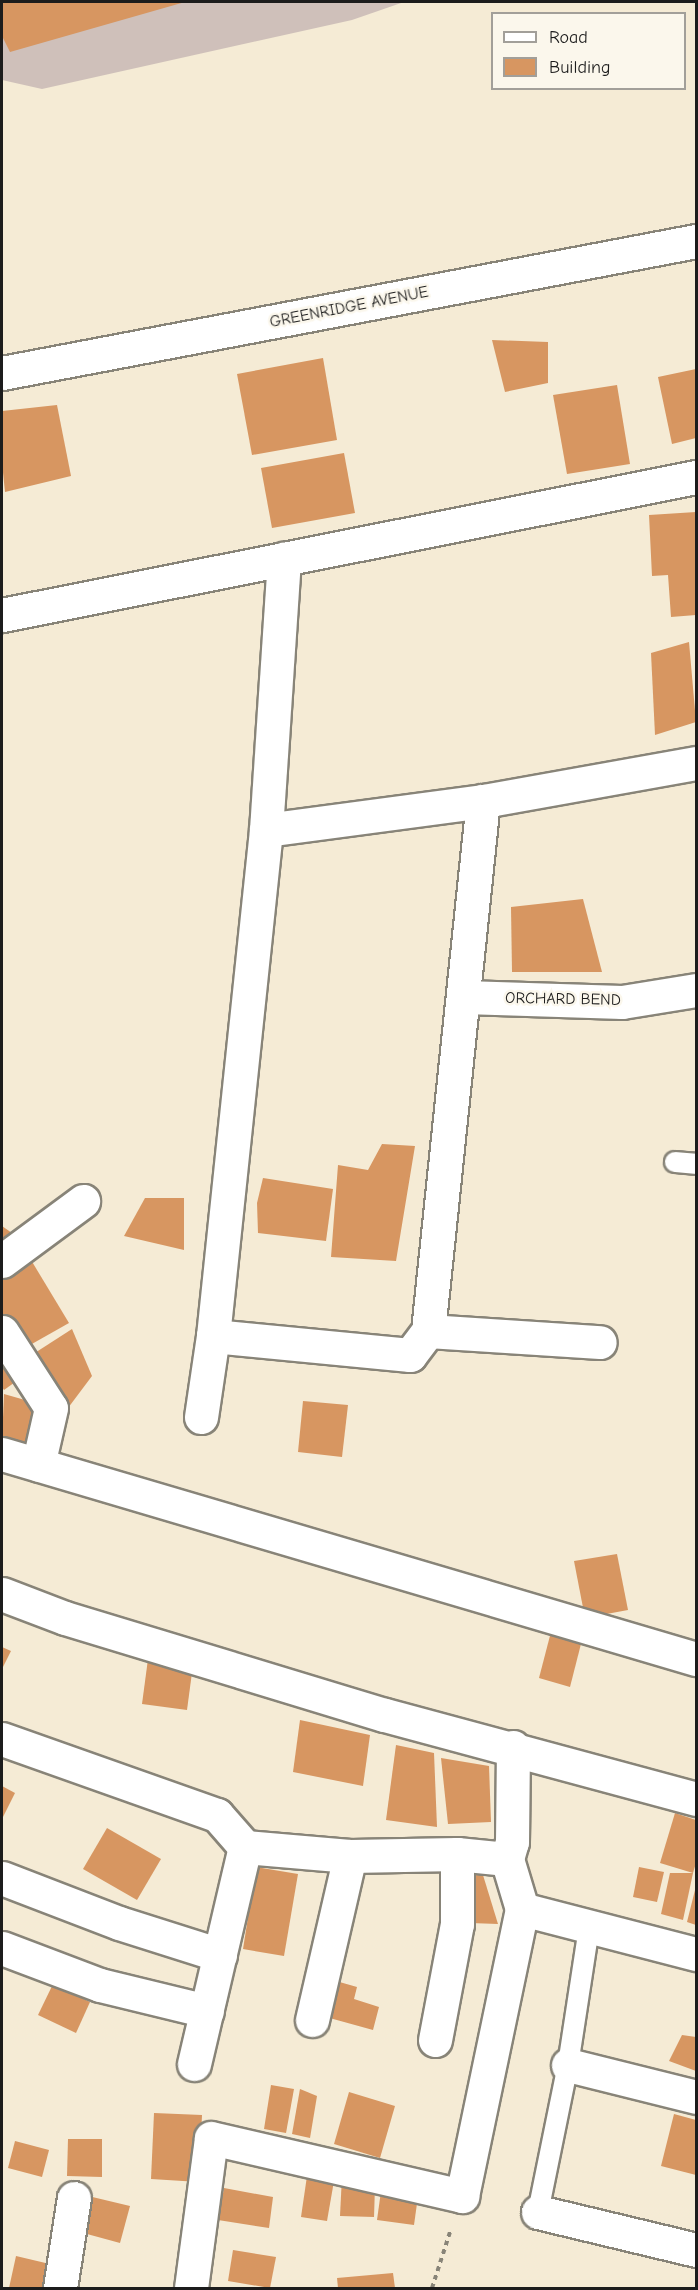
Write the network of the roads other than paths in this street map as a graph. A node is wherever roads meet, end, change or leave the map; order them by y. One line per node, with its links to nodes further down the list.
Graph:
1 (696, 241): 2 (street, GREENRIDGE AVENUE)
2 (2, 372)
3 (696, 477): 4 (street)
4 (284, 559): 5 (street); 8 (street)
5 (2, 615)
6 (696, 763): 7 (street)
7 (483, 801): 8 (street); 10 (street)
8 (266, 830): 17 (street)
9 (696, 990): 10 (street, ORCHARD BEND)
10 (464, 996): 15 (street)
11 (675, 1162): 12 (lane)
12 (696, 1164)
13 (82, 1201): 14 (street)
14 (2, 1261)
15 (428, 1331): 17 (street); 18 (street)
16 (2, 1332): 21 (street)
17 (213, 1336): 19 (street)
18 (600, 1342)
19 (201, 1417)
20 (2, 1454): 21 (street)
21 (38, 1465): 23 (street)
22 (2, 1594): 25 (street)
23 (696, 1659)
24 (2, 1739): 27 (street)
25 (513, 1748): 26 (street); 30 (street)
26 (696, 1799)
27 (246, 1847): 29 (street); 36 (street)
28 (457, 1854): 29 (street); 30 (street); 39 (street)
29 (350, 1856): 38 (street)
30 (507, 1859): 32 (street)
31 (2, 1878): 36 (street)
32 (522, 1909): 33 (street); 47 (street)
33 (589, 1928): 35 (street); 41 (lane)
34 (2, 1948): 37 (street)
35 (696, 1953)
36 (220, 1956): 37 (street)
37 (207, 2011): 40 (street)
38 (312, 2019)
39 (435, 2040)
40 (194, 2064)
41 (568, 2065): 42 (street); 44 (lane)
42 (696, 2097)
43 (74, 2198): 46 (street)
44 (538, 2212): 45 (street)
45 (696, 2250)
46 (60, 2289)
47 (191, 2289)

